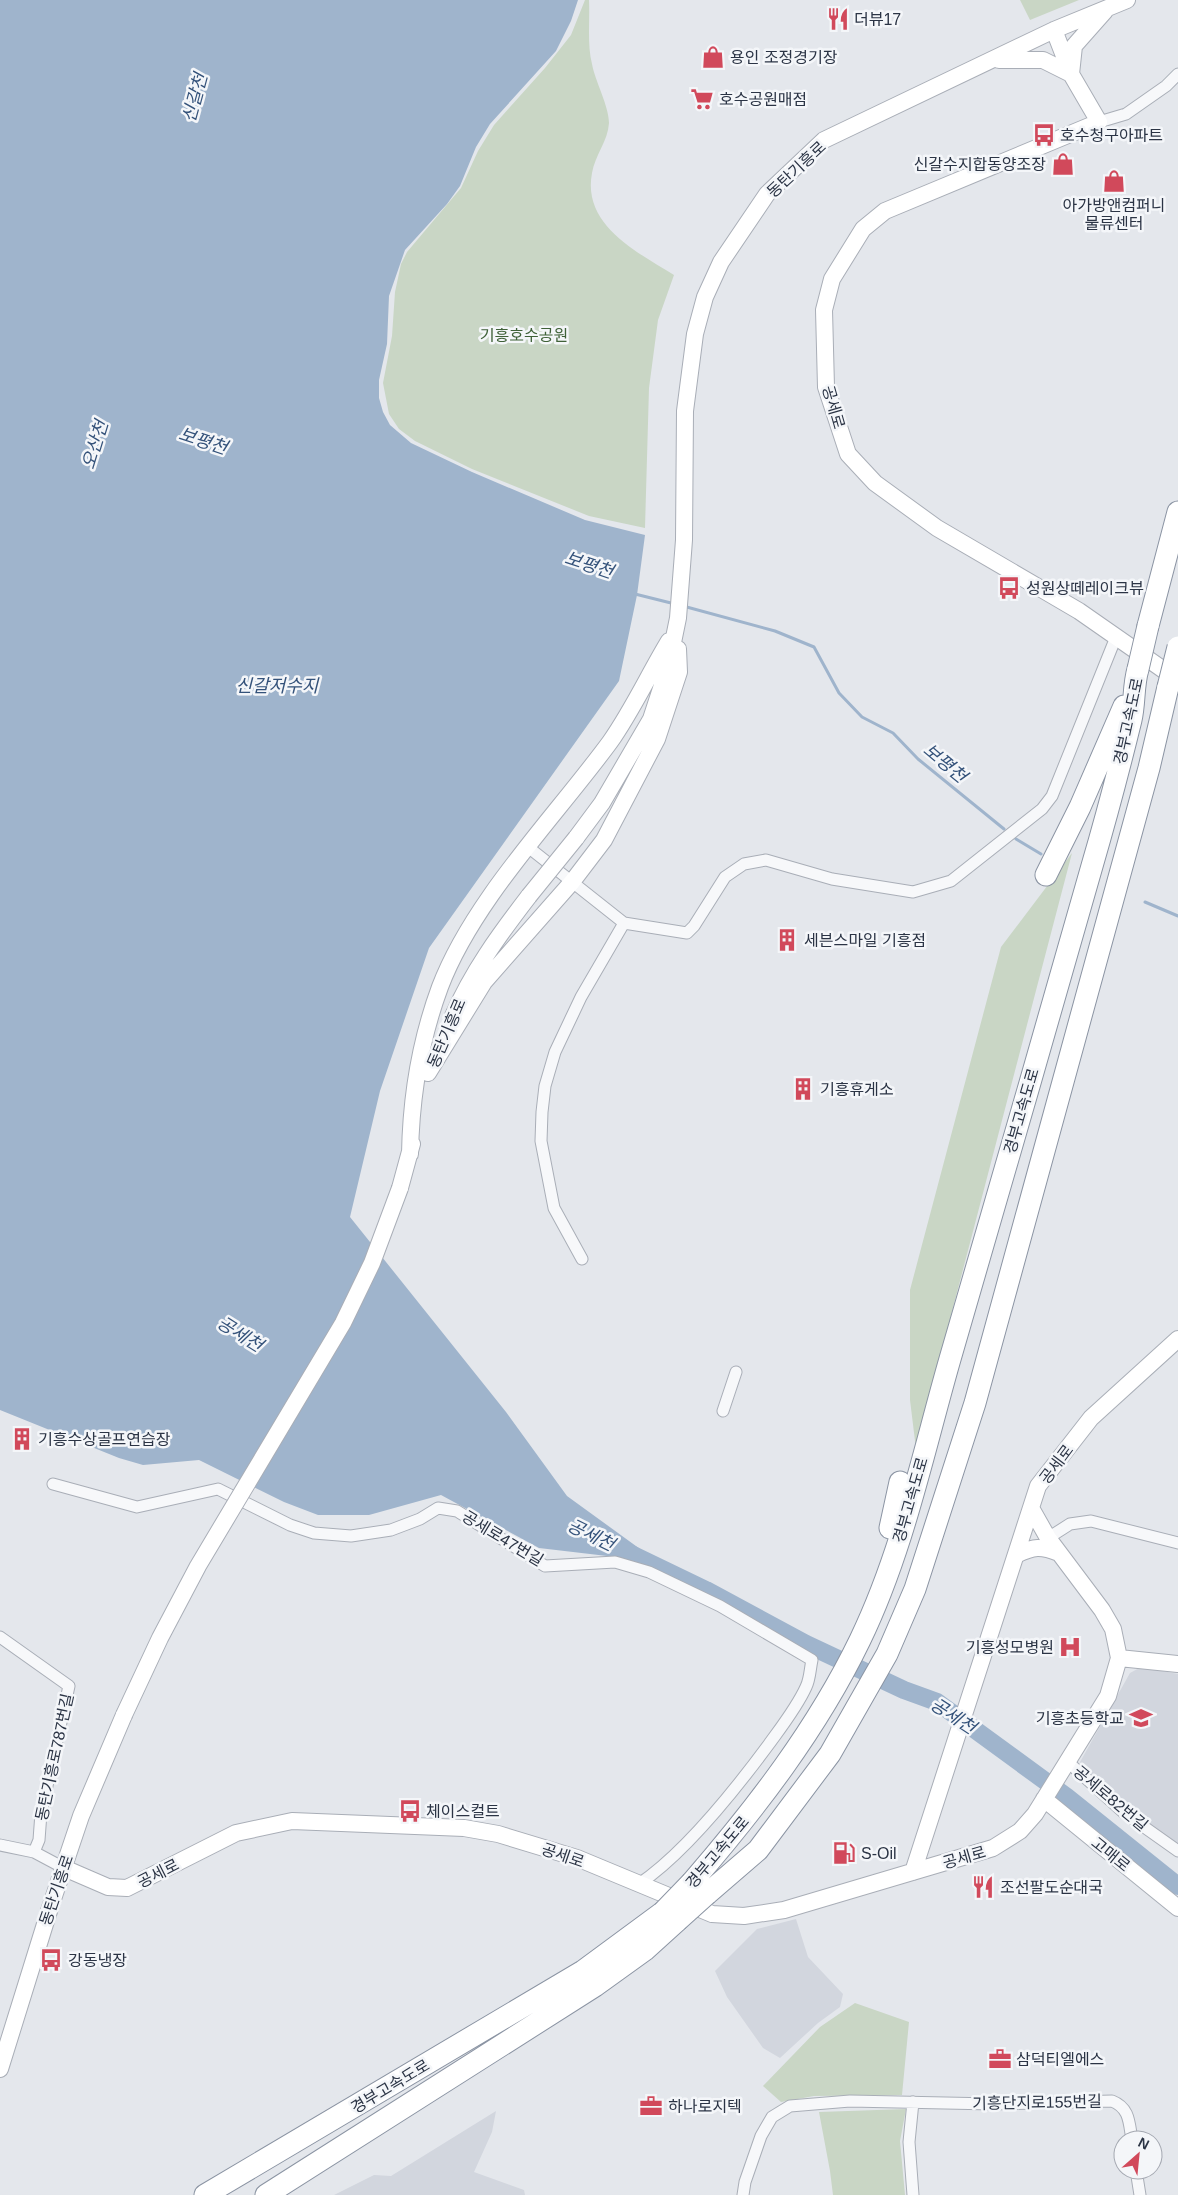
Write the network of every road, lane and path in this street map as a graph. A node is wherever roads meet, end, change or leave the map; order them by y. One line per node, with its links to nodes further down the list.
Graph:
1 (1127, 0): 2 (main road, 동탄기흥로)
2 (1108, 8): 3 (main road, 동탄기흥로); 5 (main road)
3 (1054, 30): 4 (main road, 동탄기흥로); 5 (main road)
4 (992, 60): 5 (main road); 9 (main road, 동탄기흥로)
5 (1071, 74): 7 (main road)
6 (1178, 74): 7 (street)
7 (1100, 122): 10 (main road, 공세로)
8 (1178, 512): 12 (highway, 경부고속도로, bridge)
9 (677, 623): 14 (main road); 16 (main road); 18 (main road, 동탄기흥로, bridge)
10 (1116, 637): 13 (main road, 공세로); 17 (street)
11 (1178, 646): 13 (highway, 경부고속도로, bridge)
12 (1136, 676): 15 (highway); 31 (highway, 경부고속도로)
13 (1173, 684): 43 (highway, 경부고속도로)
14 (528, 847): 16 (street); 19 (main road)
15 (1043, 872)
16 (572, 882): 17 (street); 18 (main road)
17 (624, 923): 20 (street)
18 (428, 1073): 19 (main road, 동탄기흥로)
19 (410, 1154): 40 (main road, 동탄기흥로, bridge)
20 (582, 1259)
21 (1178, 1339): 26 (main road, 공세로)
22 (736, 1372): 23 (street)
23 (723, 1411)
24 (900, 1482): 31 (highway)
25 (53, 1484): 42 (street, 공세로47번길)
26 (1031, 1508): 27 (main road); 30 (main road, 공세로)
27 (1048, 1538): 28 (street); 29 (main road)
28 (1178, 1543)
29 (1059, 1553): 30 (main road); 33 (main road)
30 (1016, 1555): 41 (main road, 공세로)
31 (869, 1620): 43 (highway, 경부고속도로)
32 (0, 1637): 39 (street, 동탄기흥로787번길)
33 (1119, 1658): 34 (main road); 35 (main road)
34 (1178, 1664)
35 (1065, 1766): 36 (main road, 공세로); 38 (street, 공세로82번길)
36 (1044, 1799): 41 (main road, 공세로); 44 (main road, 고매로)
37 (0, 1846): 39 (street)
38 (1178, 1851)
39 (34, 1852): 40 (street)
40 (64, 1868): 42 (main road, 공세로); 46 (main road, 동탄기흥로)
41 (912, 1872): 42 (main road, 공세로)
42 (639, 1884)
43 (699, 1888): 45 (highway, 경부고속도로, bridge)
44 (1178, 1908)
45 (670, 1917): 50 (highway, 경부고속도로); 51 (highway, 경부고속도로)
46 (0, 2069)
47 (914, 2102): 48 (street, 기흥단지로155번길); 52 (street, 기흥단지로155번길); 53 (street)
48 (1130, 2130)
49 (1138, 2180): 54 (street)
50 (205, 2195)
51 (266, 2195)
52 (743, 2195)
53 (913, 2195)
54 (1140, 2195)

